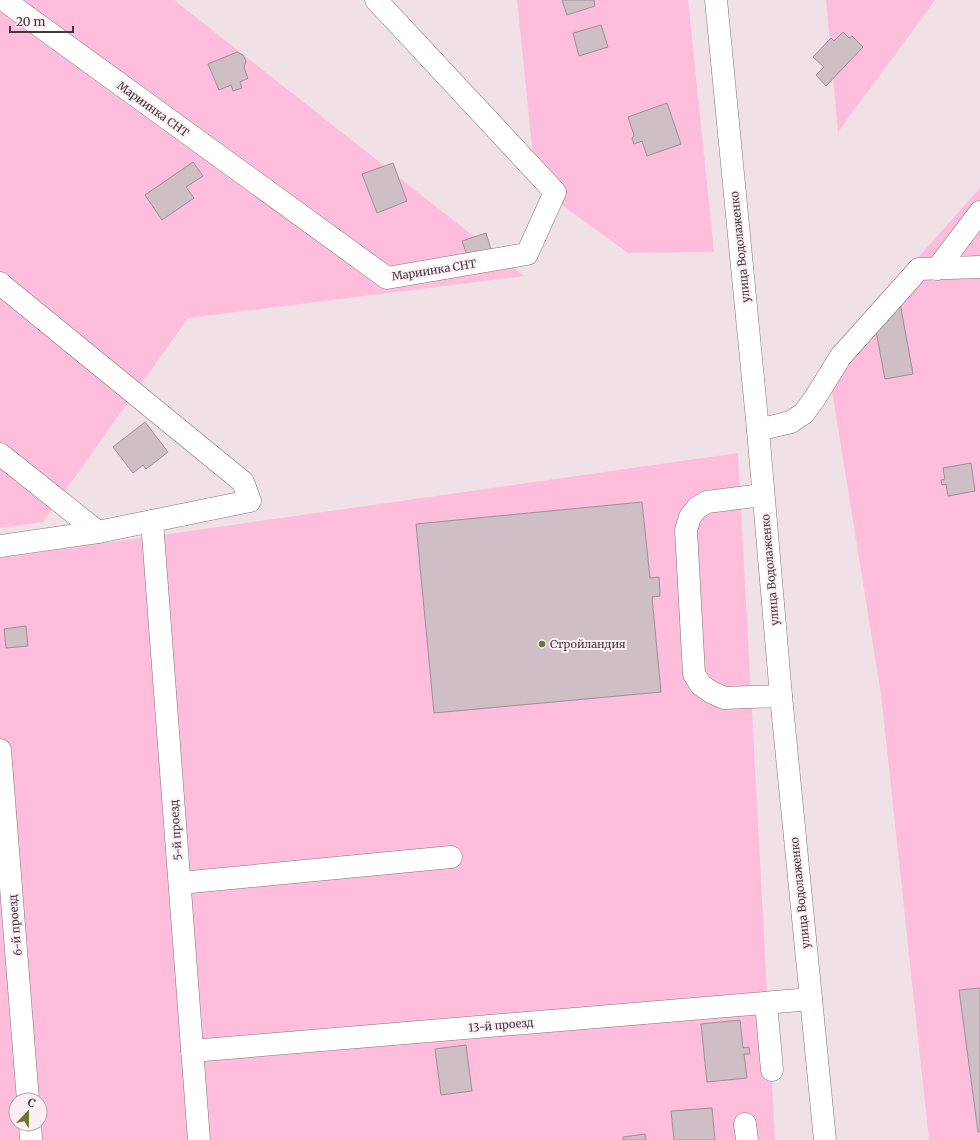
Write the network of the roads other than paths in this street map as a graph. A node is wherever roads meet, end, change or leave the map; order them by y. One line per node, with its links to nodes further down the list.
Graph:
1 (4, 0): 2 (street, Мариинка СНТ)
2 (376, 0)
3 (716, 0): 8 (street, улица Водолаженко)
4 (980, 212): 6 (street)
5 (980, 268): 6 (street)
6 (937, 269): 8 (street)
7 (0, 283): 11 (street)
8 (758, 430): 10 (street, улица Водолаженко)
9 (0, 454): 12 (street)
10 (763, 495): 14 (street, улица Водолаженко); 14 (street)
11 (152, 521): 12 (street); 17 (street, 5-й проезд)
12 (98, 532): 13 (street)
13 (0, 546)
14 (781, 696): 18 (street, улица Водолаженко)
15 (0, 750): 22 (street, 6-й проезд)
16 (450, 857): 17 (street)
17 (180, 883): 20 (street, 5-й проезд)
18 (811, 999): 19 (street, 13-й проезд); 24 (street, улица Водолаженко)
19 (766, 1003): 20 (street, 13-й проезд); 21 (street)
20 (192, 1052): 23 (street, 5-й проезд)
21 (772, 1070)
22 (27, 1092)
23 (199, 1140)
24 (825, 1140)

